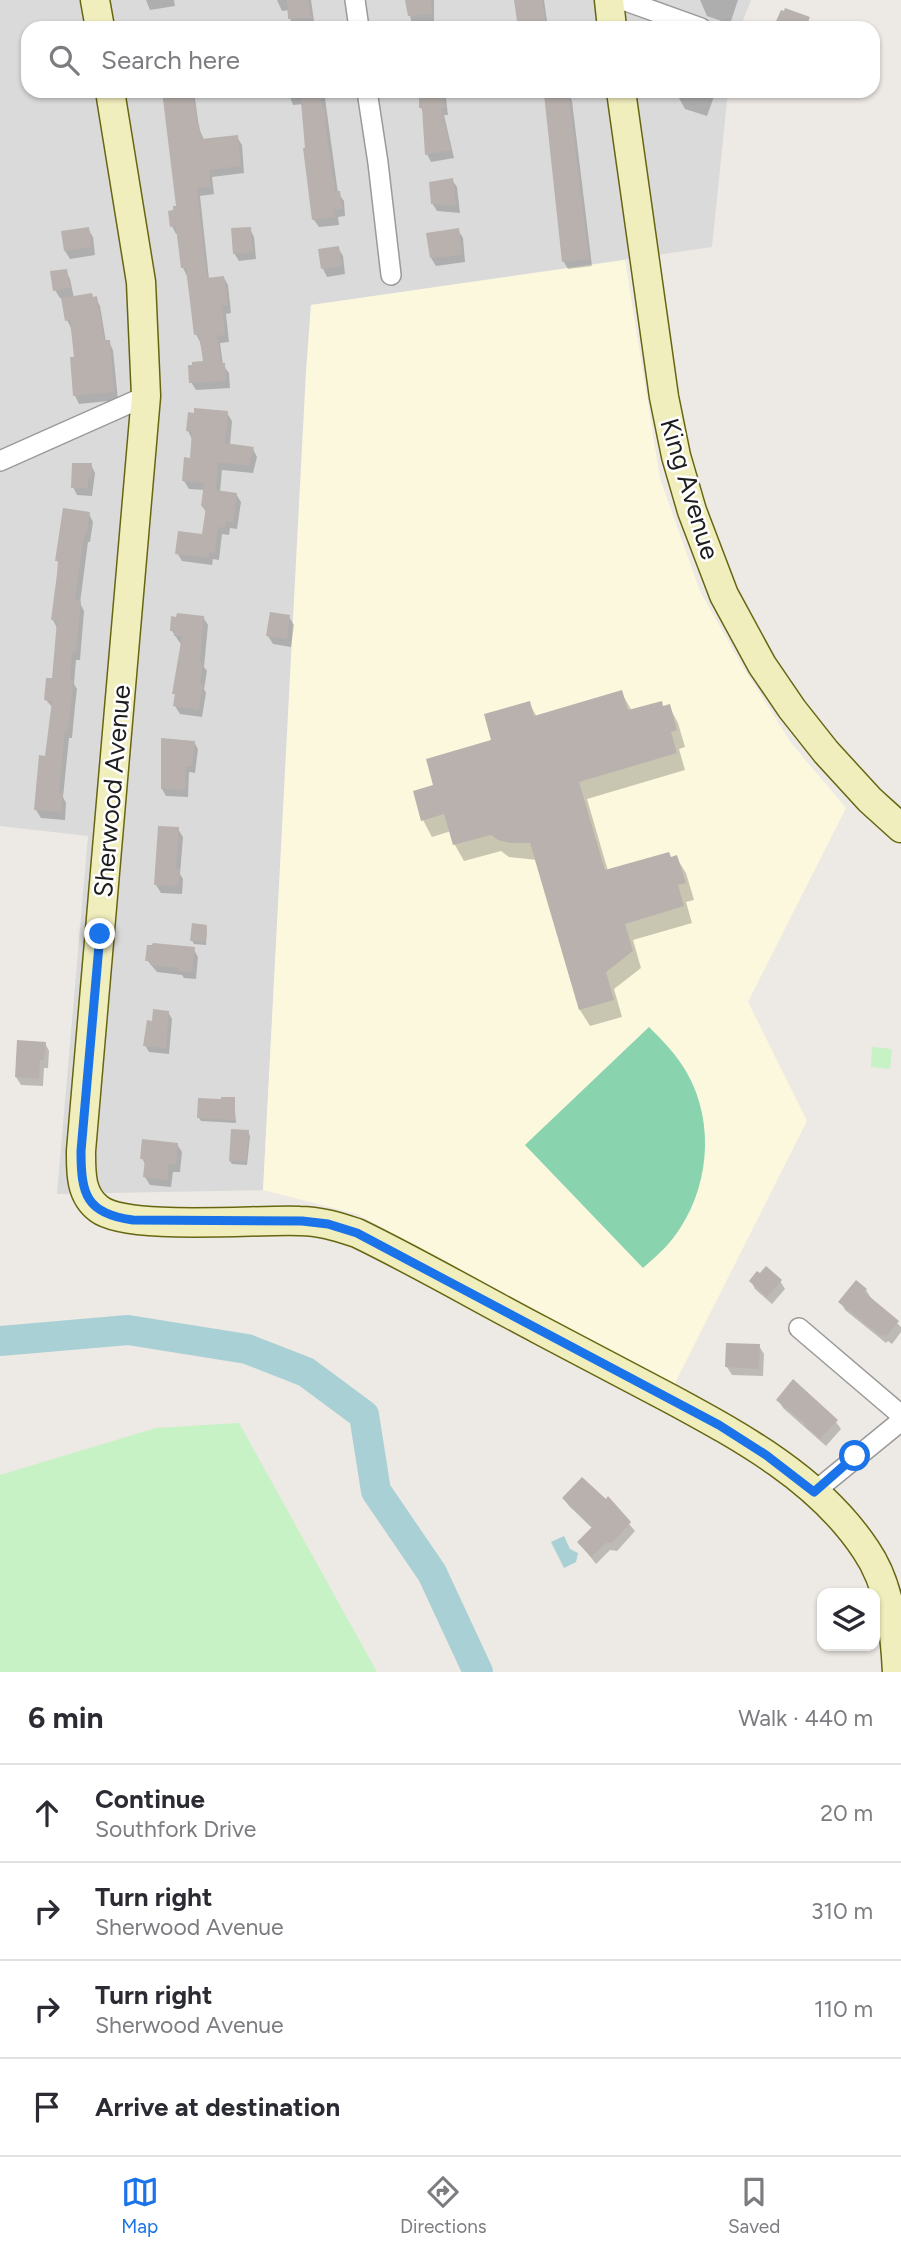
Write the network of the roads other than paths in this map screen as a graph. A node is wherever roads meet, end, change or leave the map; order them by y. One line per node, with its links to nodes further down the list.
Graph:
1 (95, 0): 5 (street)
2 (355, 0): 6 (street)
3 (608, 0): 7 (street)
4 (623, 0): 8 (street)
5 (99, 21)
6 (358, 21)
7 (611, 21)
8 (682, 21)
9 (111, 98): 13 (street, Sherwood Avenue)
10 (368, 98): 12 (street)
11 (622, 98): 15 (street, King Avenue)
12 (391, 275)
13 (146, 396): 14 (street); 18 (street, Sherwood Avenue)
14 (0, 461)
15 (901, 828)
16 (799, 1328): 17 (street)
17 (901, 1418): 18 (street)
18 (814, 1492): 19 (street, Sherwood Avenue)
19 (897, 1672)

